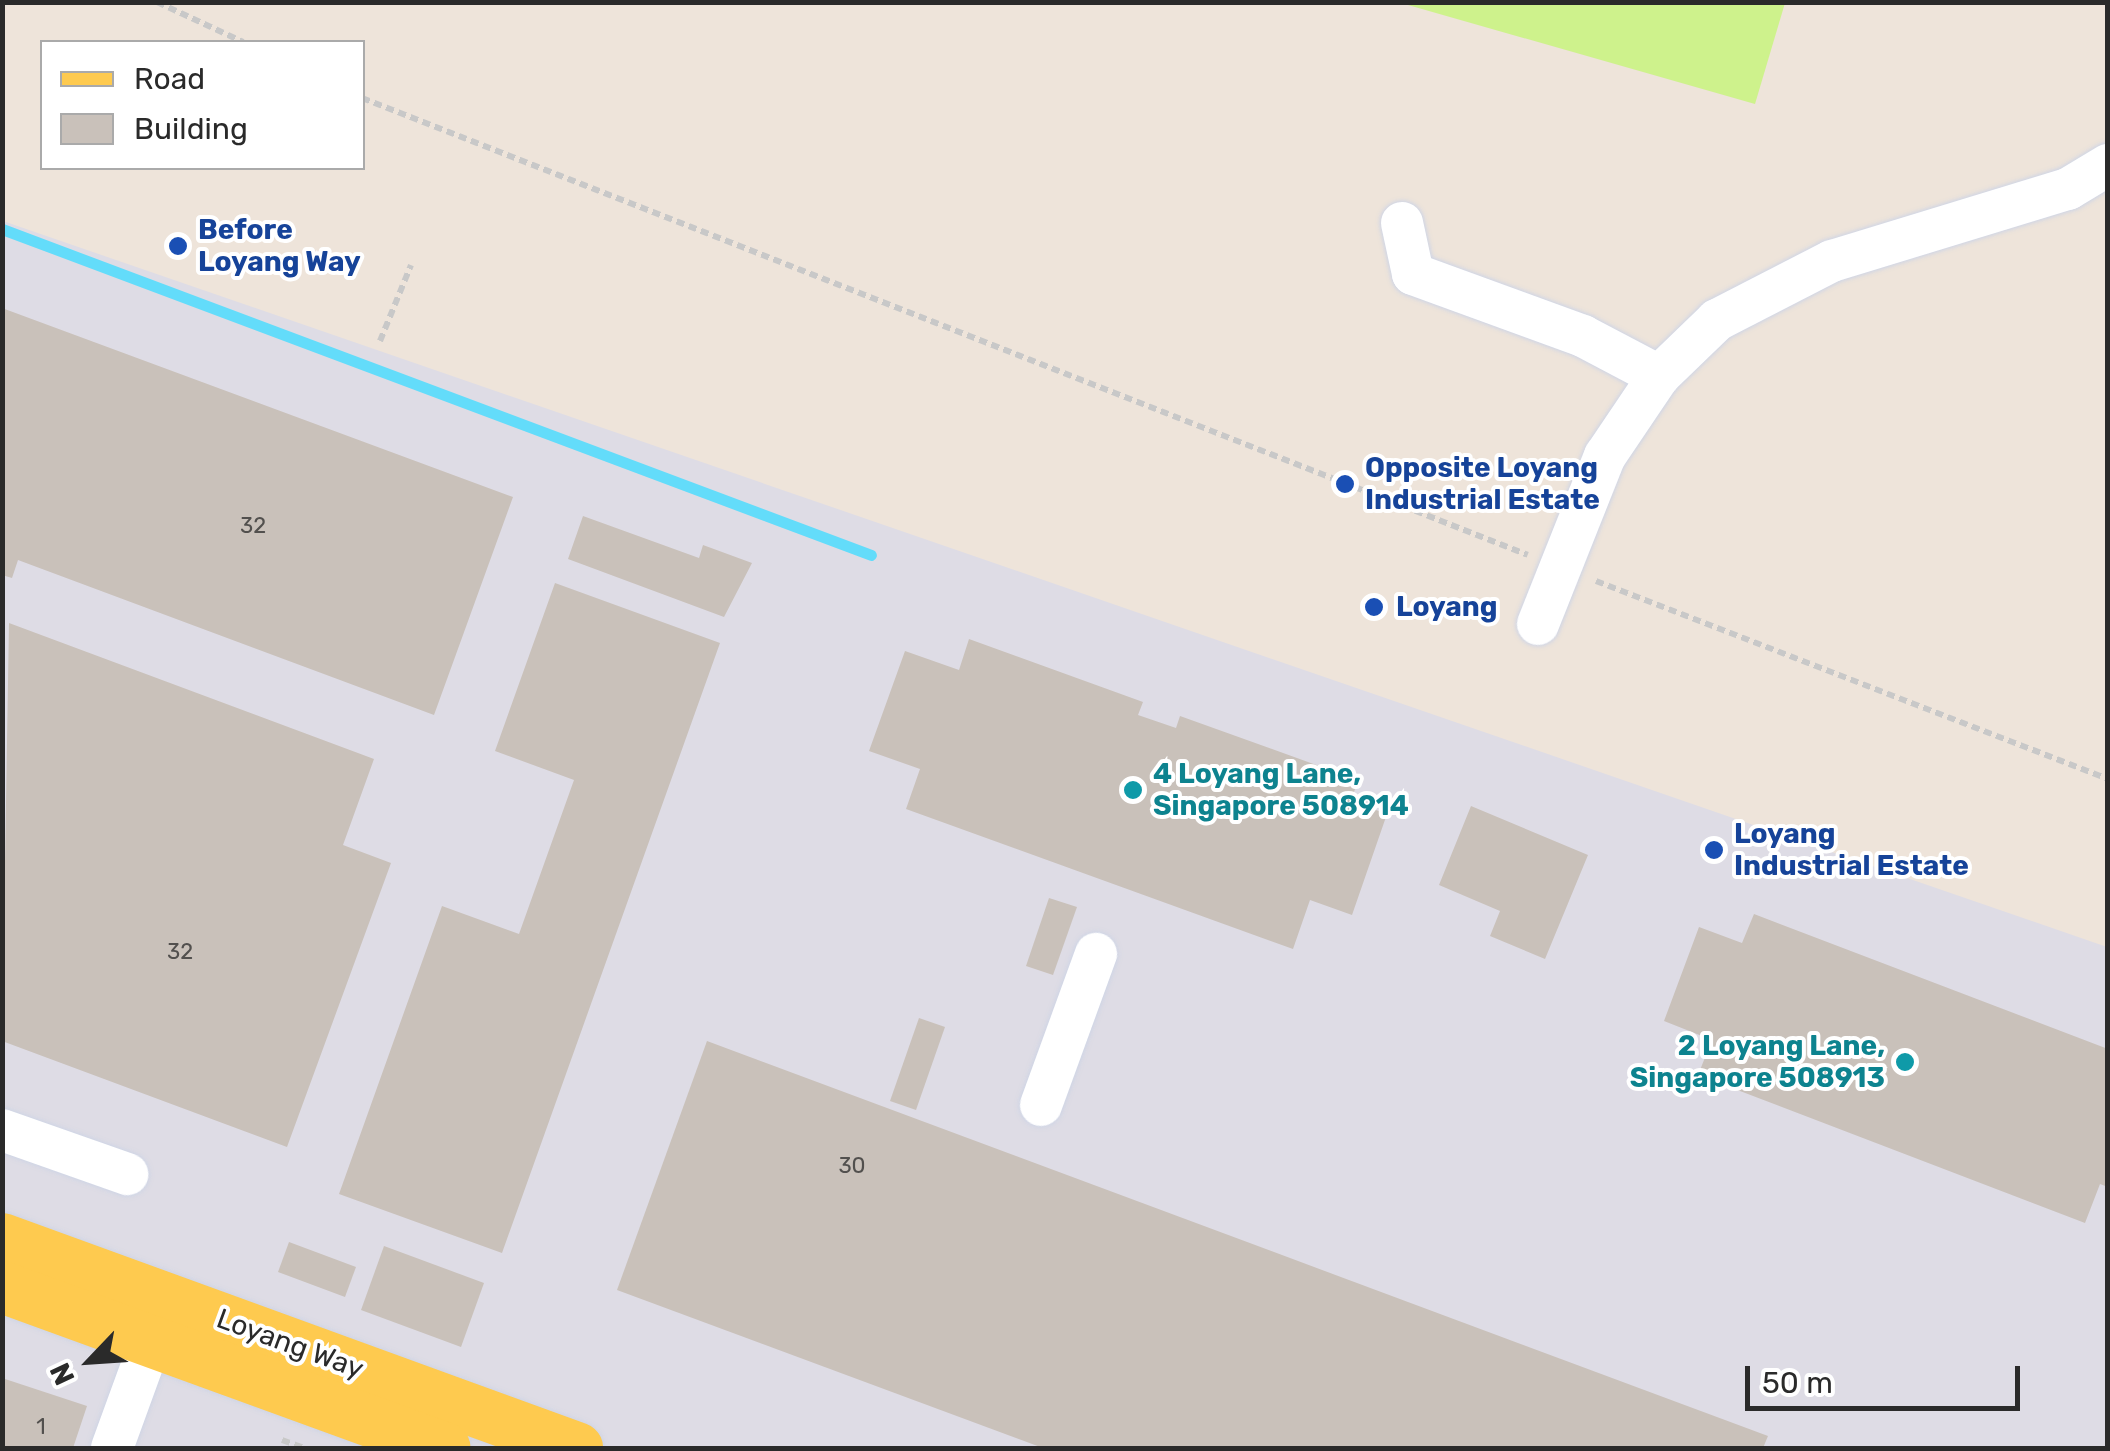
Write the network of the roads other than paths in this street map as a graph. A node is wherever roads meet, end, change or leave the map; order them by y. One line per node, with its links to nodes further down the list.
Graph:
1 (2108, 165): 3 (lane)
2 (1402, 223): 3 (lane)
3 (1659, 376): 4 (lane)
4 (1538, 624)
5 (1096, 954): 6 (lane)
6 (1041, 1105)
7 (2, 1130): 8 (lane)
8 (127, 1174)
9 (2, 1240): 14 (main road, Loyang Way)
10 (2, 1287): 11 (main road, Loyang Way)
11 (151, 1341): 12 (lane); 13 (main road, Loyang Way)
12 (112, 1448)
13 (445, 1448)
14 (577, 1448)

